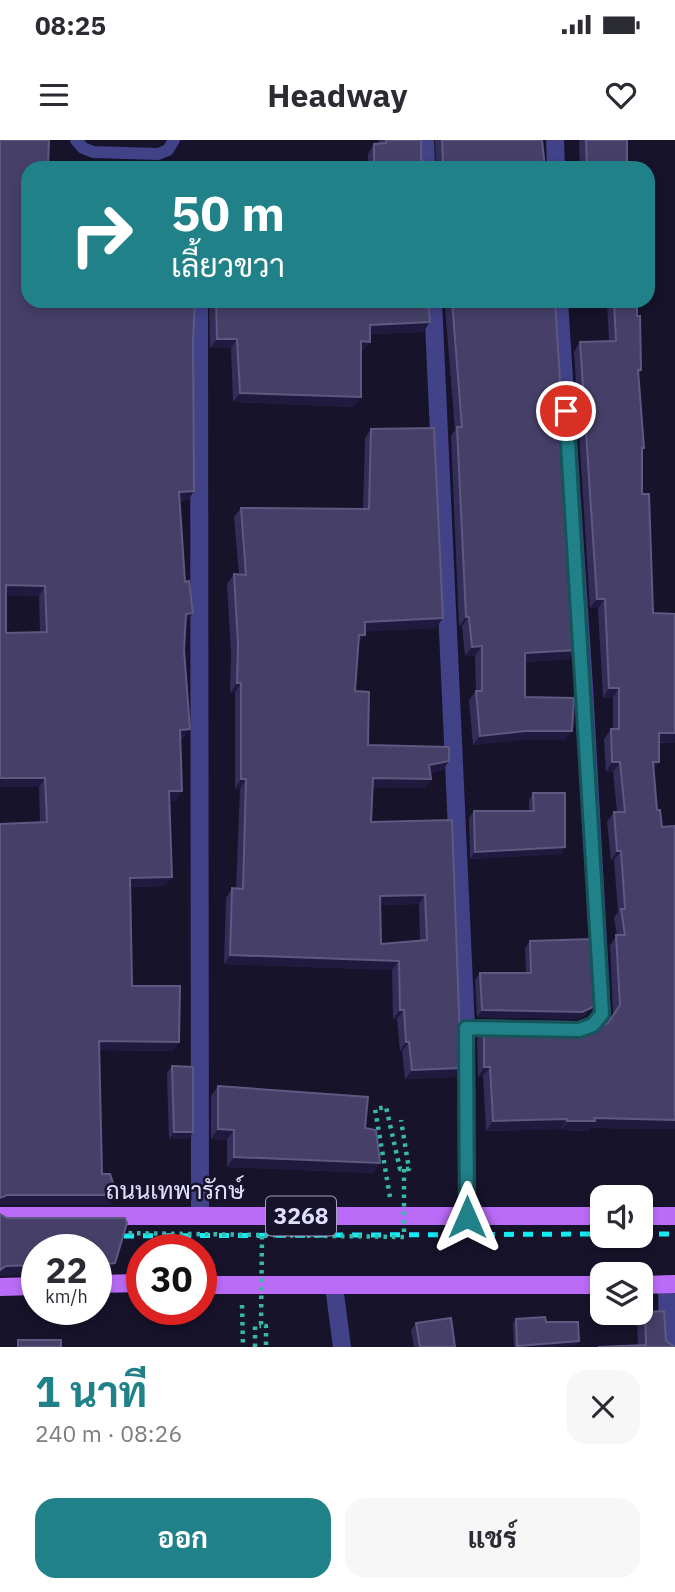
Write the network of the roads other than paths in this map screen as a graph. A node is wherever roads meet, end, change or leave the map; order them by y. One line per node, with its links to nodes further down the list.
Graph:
1 (76, 140): 2 (lane)
2 (174, 140)
3 (425, 140): 5 (street)
4 (555, 140): 6 (street)
5 (426, 161)
6 (556, 161)
7 (199, 308): 12 (street)
8 (433, 308): 10 (street)
9 (559, 308): 10 (street)
10 (466, 1028): 16 (street)
11 (0, 1216): 12 (main road, ถนนเทพารักษ์ / 3268)
12 (201, 1216): 16 (main road, ถนนเทพารักษ์ / 3268)
13 (590, 1216): 16 (main road, ถนนเทพารักษ์ / 3268)
14 (653, 1216): 15 (main road)
15 (675, 1216)
16 (467, 1217)
17 (653, 1284): 18 (main road)
18 (671, 1284): 25 (street)
19 (217, 1285): 22 (main road)
20 (590, 1285): 22 (main road)
21 (21, 1286): 23 (main road)
22 (334, 1286): 24 (street)
23 (0, 1287)
24 (342, 1347)
25 (668, 1347)

